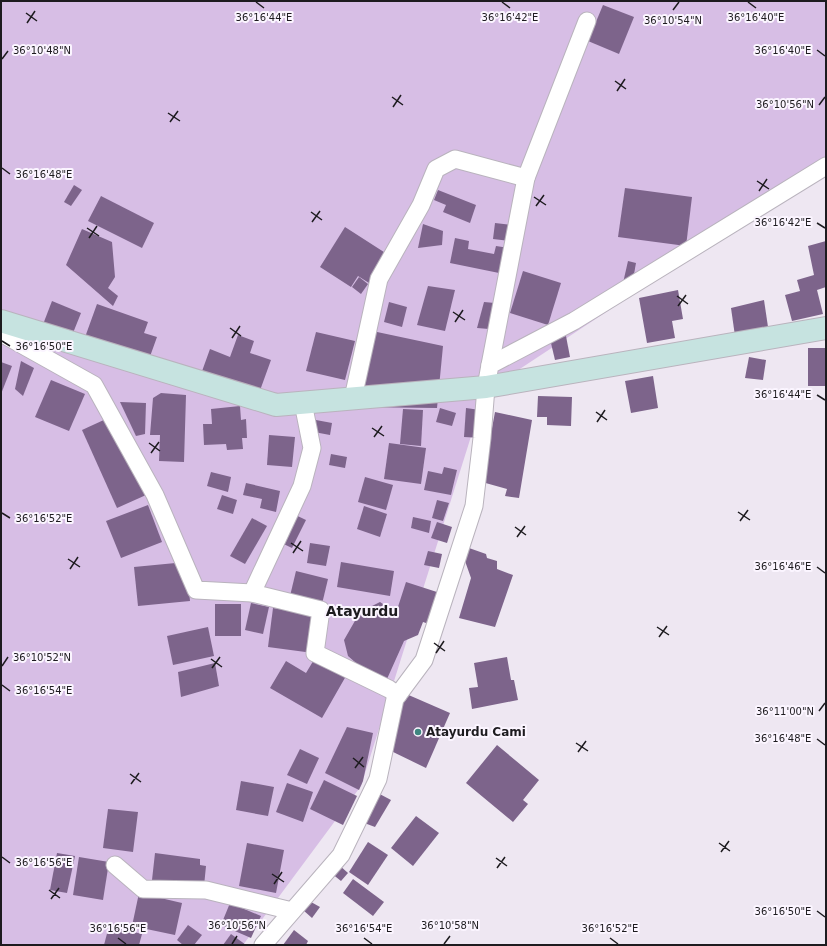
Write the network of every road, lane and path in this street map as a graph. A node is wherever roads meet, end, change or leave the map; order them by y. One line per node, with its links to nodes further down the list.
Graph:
1 (587, 20): 3 (street)
2 (826, 166): 7 (street)
3 (526, 178): 7 (street); 9 (street)
4 (1, 321): 10 (street)
5 (826, 328): 8 (street)
6 (1, 334): 11 (street)
7 (490, 365): 8 (street)
8 (486, 387): 9 (street); 12 (street)
9 (353, 398): 10 (street)
10 (303, 402): 11 (street)
11 (252, 594): 12 (street)
12 (398, 695): 14 (street)
13 (115, 865): 14 (street)
14 (292, 911): 15 (street)
15 (263, 945)

